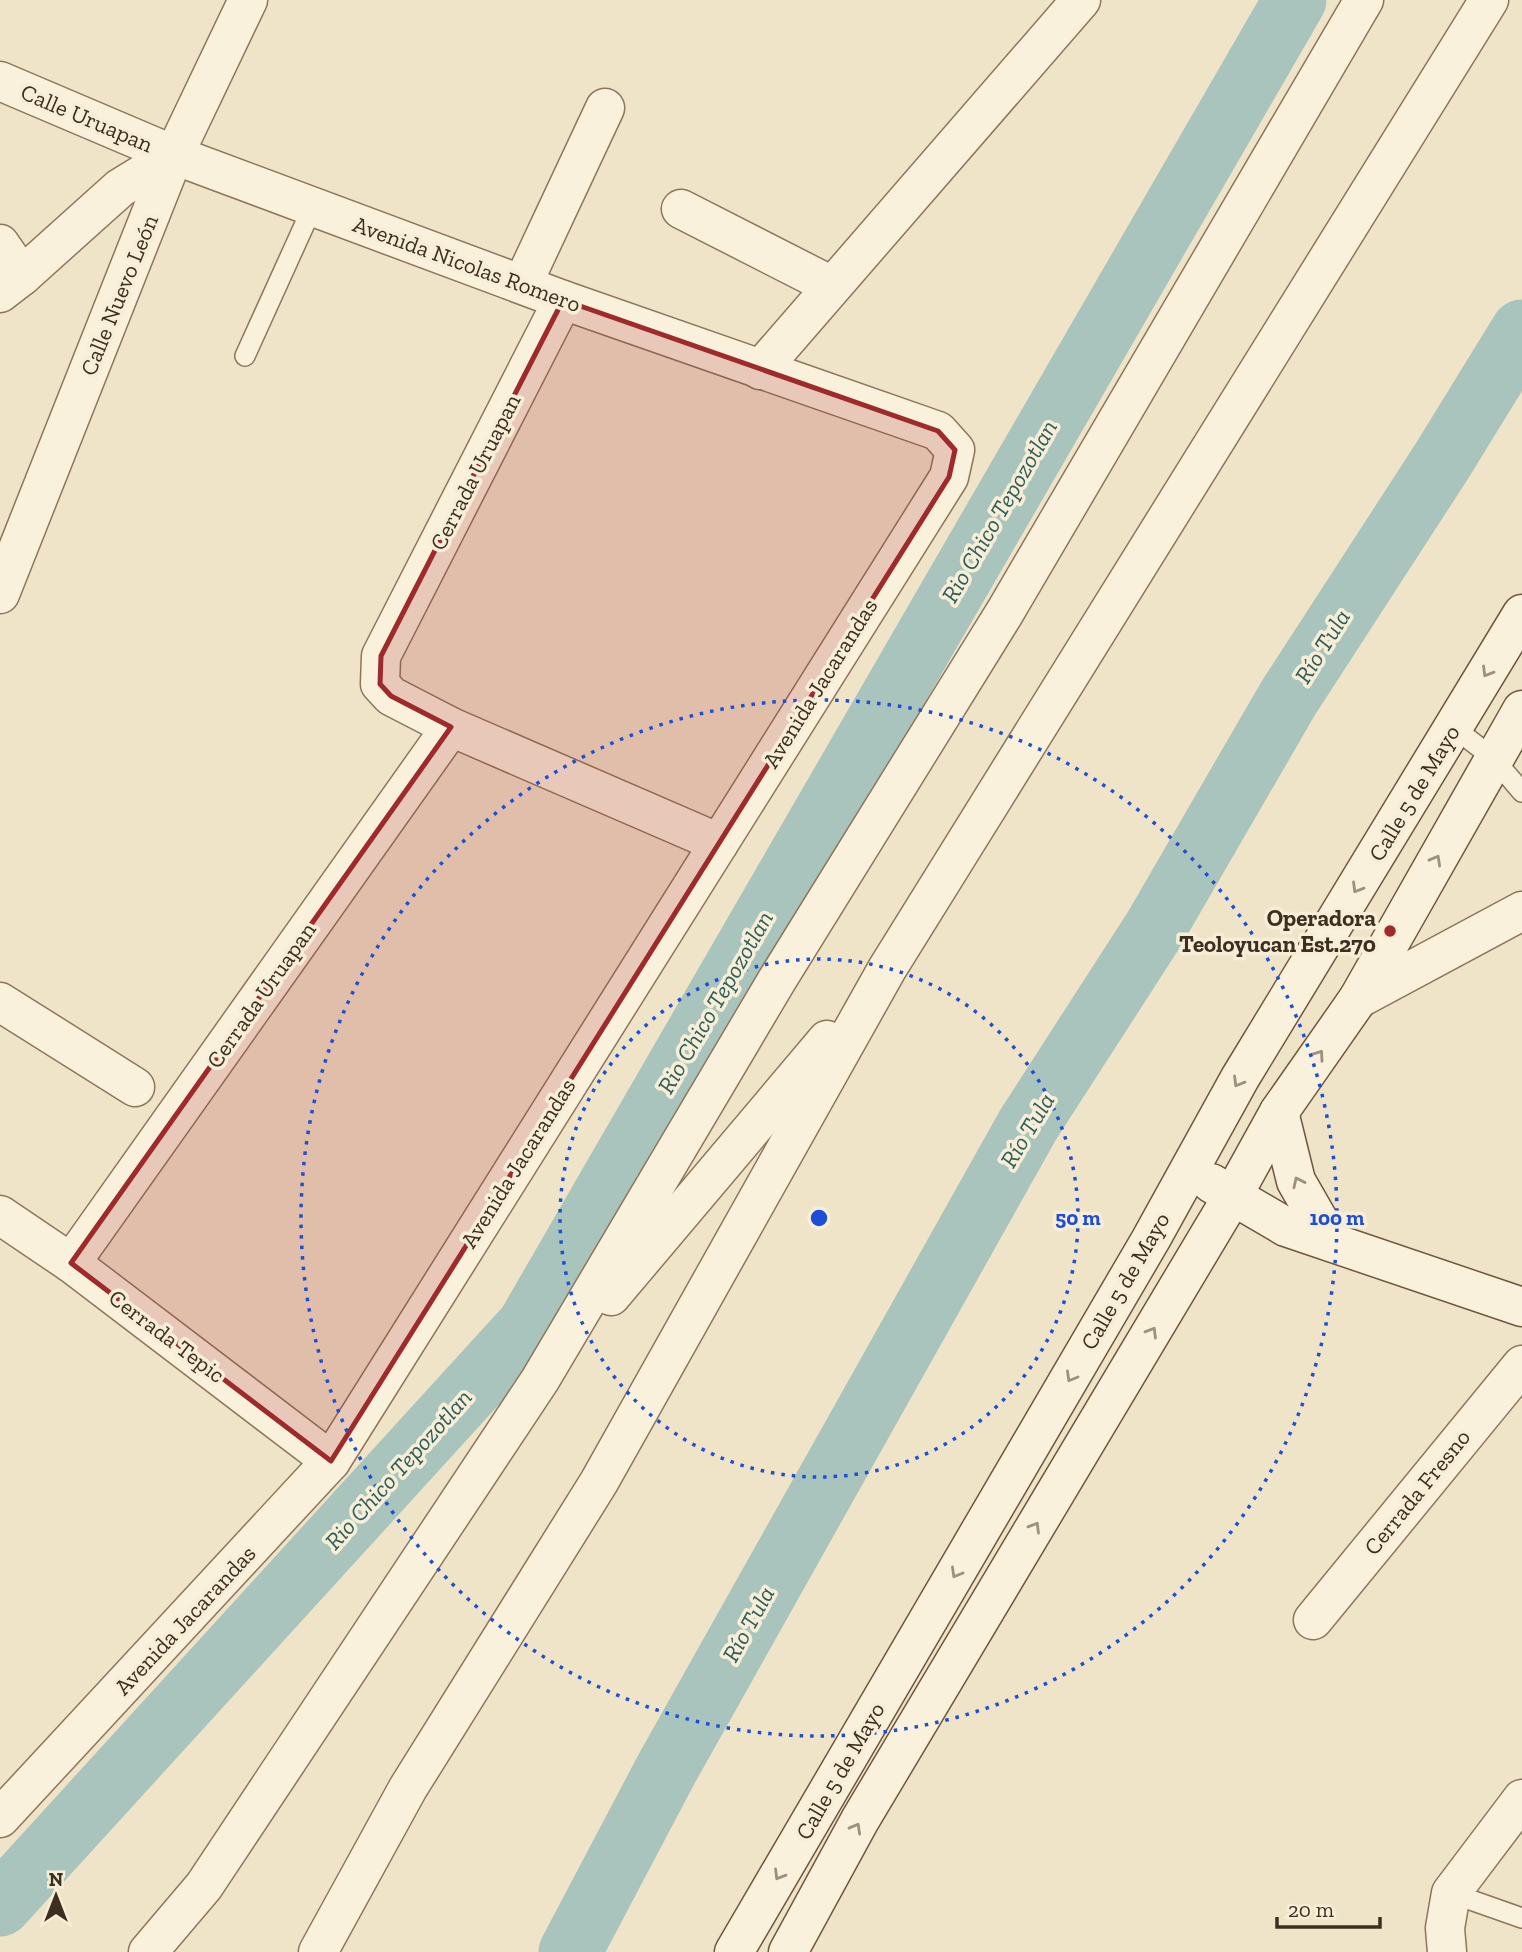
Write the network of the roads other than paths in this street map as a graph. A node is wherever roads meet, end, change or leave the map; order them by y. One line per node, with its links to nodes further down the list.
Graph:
1 (248, 0): 7 (street, Calle Nuevo León)
2 (1081, 0): 13 (street)
3 (1364, 0): 39 (street)
4 (1489, 0): 27 (street)
5 (0, 81): 7 (street, Calle Uruapan)
6 (605, 108): 11 (street)
7 (174, 155): 8 (street, Avenida Nicolas Romero); 12 (street); 18 (street, Calle Nuevo León)
8 (313, 206): 11 (street, Avenida Nicolas Romero); 15 (lane)
9 (681, 209): 13 (street)
10 (0, 244): 12 (street)
11 (523, 283): 14 (street, Avenida Nicolas Romero)
12 (11, 284)
13 (832, 286): 16 (street)
14 (564, 300): 16 (street, Avenida Nicolas Romero); 21 (street, Cerrada Uruapan)
15 (245, 356)
16 (761, 370): 17 (street, Avenida Nicolas Romero)
17 (955, 450): 25 (street, Avenida Jacarandas)
18 (0, 594)
19 (1522, 614): 22 (street, Calle 5 de Mayo, one-way to 22)
20 (1522, 710): 23 (street, Calle 5 de Mayo)
21 (451, 727): 25 (street, Cerrada Uruapan); 36 (street, Cerrada Uruapan)
22 (1454, 727): 23 (lane); 32 (street, Calle 5 de Mayo, one-way to 32)
23 (1493, 758): 24 (lane); 28 (street, Calle 5 de Mayo, one-way to 23)
24 (1522, 792)
25 (719, 843): 40 (street, Avenida Jacarandas)
26 (1522, 911): 28 (street)
27 (887, 969): 39 (street); 47 (street)
28 (1358, 999): 31 (street, Calle 5 de Mayo, one-way to 28)
29 (0, 1002): 30 (street)
30 (135, 1087)
31 (1279, 1112): 33 (street, Calle 5 de Mayo); 35 (street, one-way to 31)
32 (1189, 1168): 33 (street); 48 (street, Calle 5 de Mayo, one-way to 48)
33 (1232, 1197): 35 (street); 49 (street, Calle 5 de Mayo, one-way to 33)
34 (0, 1215): 36 (street, Cerrada Tepic)
35 (1331, 1242): 37 (street)
36 (71, 1263): 40 (street, Cerrada Tepic)
37 (1522, 1307)
38 (1522, 1365): 41 (street, Cerrada Fresno)
39 (540, 1380): 46 (street)
40 (331, 1461): 43 (street, Avenida Jacarandas)
41 (1313, 1620)
42 (1522, 1799): 44 (street)
43 (0, 1818)
44 (1451, 1893): 45 (lane); 50 (street)
45 (1522, 1918)
46 (148, 1952)
47 (318, 1952)
48 (734, 1952)
49 (788, 1952)
50 (1447, 1952)

